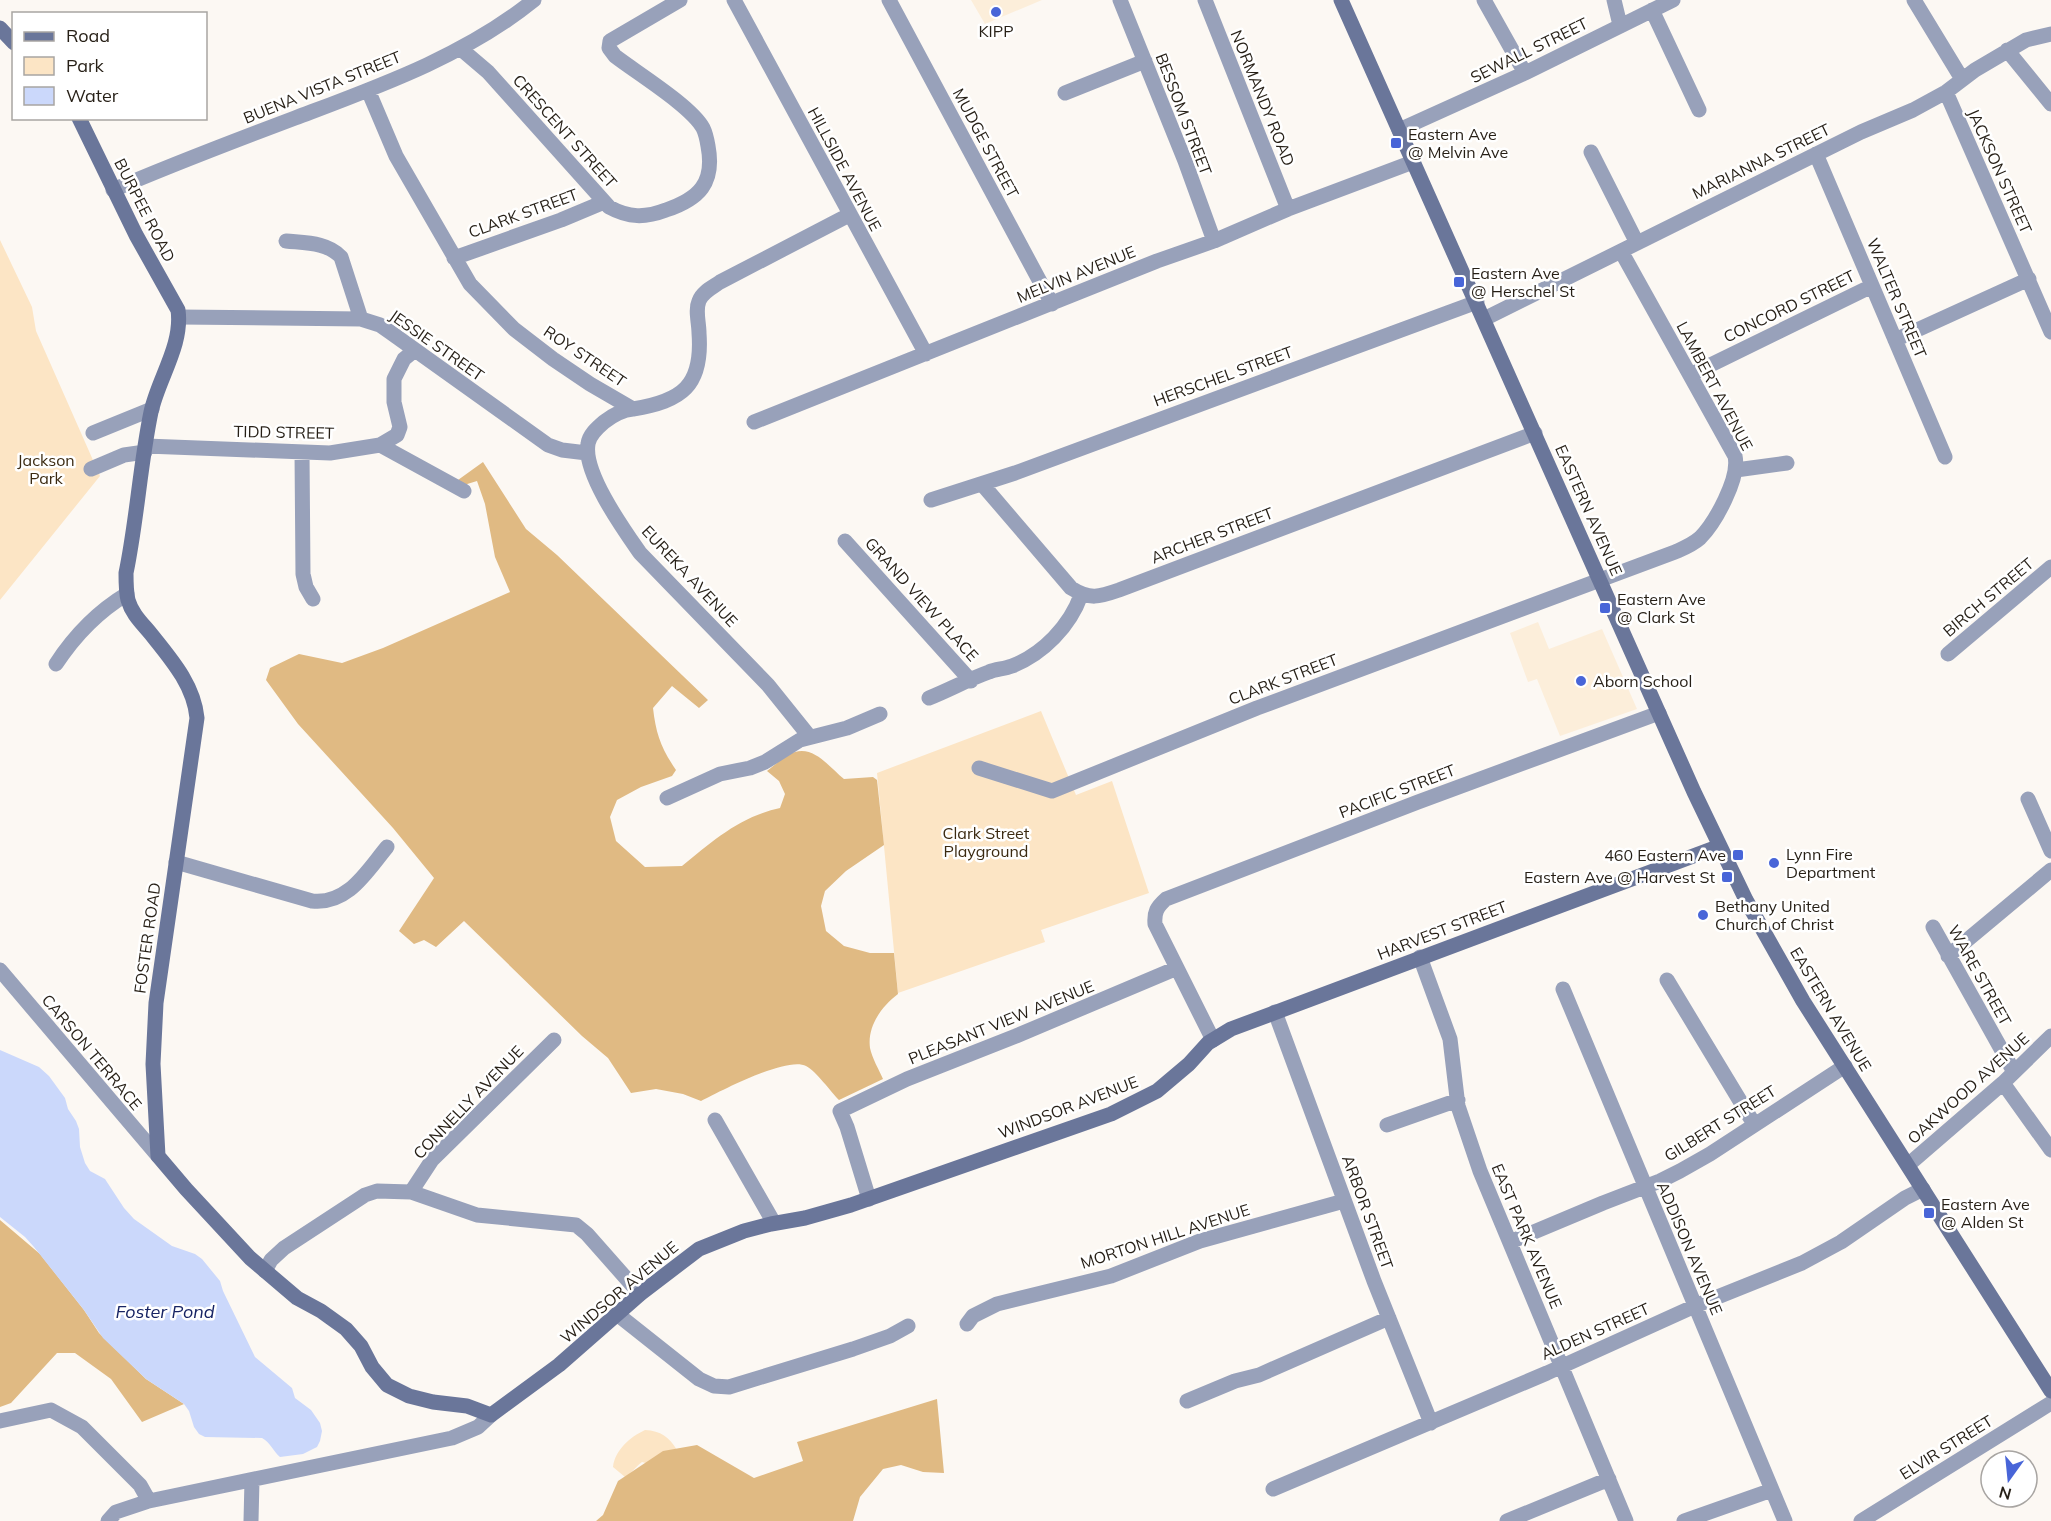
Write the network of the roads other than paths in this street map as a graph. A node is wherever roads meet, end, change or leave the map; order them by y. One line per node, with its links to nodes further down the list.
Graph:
1 (534, 0): 17 (street, BUENA VISTA STREET)
2 (680, 0): 33 (street, CRESCENT STREET)
3 (734, 0): 35 (street, HILLSIDE AVENUE)
4 (889, 0): 44 (street, MUDGE STREET)
5 (1120, 0): 19 (street, BESSOM STREET)
6 (1205, 0): 34 (street, NORMANDY ROAD)
7 (1341, 0): 28 (street, EASTERN AVENUE)
8 (1485, 0): 20 (street)
9 (1614, 0): 13 (street)
10 (1673, 0): 12 (street, SEWALL STREET)
11 (1914, 0): 21 (street)
12 (1652, 10): 13 (street, SEWALL STREET); 26 (street)
13 (1620, 26): 20 (street, SEWALL STREET)
14 (0, 28): 16 (street)
15 (2051, 34): 18 (street, MARIANNA STREET)
16 (12, 40)
17 (461, 49): 22 (street, BUENA VISTA STREET); 33 (street, CRESCENT STREET)
18 (2007, 50): 21 (street, MARIANNA STREET); 25 (street)
19 (1145, 61): 24 (street); 37 (street, BESSOM STREET)
20 (1525, 73): 28 (street, SEWALL STREET)
21 (1962, 79): 23 (street, MARIANNA STREET)
22 (368, 90): 32 (street, BUENA VISTA STREET); 40 (street, ROY STREET)
23 (1946, 92): 30 (street, MARIANNA STREET); 41 (street, JACKSON STREET)
24 (1065, 93)
25 (2051, 104)
26 (1699, 110)
27 (80, 120): 32 (street, BURPEE ROAD)
28 (1399, 130): 31 (street, EASTERN AVENUE)
29 (1592, 152): 38 (street)
30 (1816, 154): 38 (street, MARIANNA STREET); 42 (street, WALTER STREET)
31 (1413, 162): 34 (street, MELVIN AVENUE); 43 (street, EASTERN AVENUE)
32 (113, 190): 45 (street, BURPEE ROAD)
33 (604, 202): 40 (street, CLARK STREET)
34 (1288, 209): 37 (street, MELVIN AVENUE)
35 (849, 215): 51 (street, HILLSIDE AVENUE); 54 (street, ROY STREET)
36 (286, 241): 46 (street)
37 (1214, 241): 44 (street, MELVIN AVENUE)
38 (1637, 243): 39 (street, MARIANNA STREET)
39 (1621, 251): 47 (street, MARIANNA STREET); 52 (street, LAMBERT AVENUE)
40 (454, 258): 54 (street, ROY STREET)
41 (2028, 279): 48 (street, JACKSON STREET); 49 (street)
42 (1872, 286): 49 (street, WALTER STREET); 52 (street, CONCORD STREET)
43 (1477, 302): 47 (street, EASTERN AVENUE); 66 (street, HERSCHEL STREET)
44 (1052, 304): 51 (street, MELVIN AVENUE)
45 (179, 316): 46 (street, JESSIE STREET); 53 (street, FOSTER ROAD)
46 (361, 318): 50 (street, JESSIE STREET)
47 (1484, 319): 57 (street, EASTERN AVENUE)
48 (2051, 332)
49 (1895, 340): 62 (street, WALTER STREET)
50 (415, 350): 58 (street); 61 (street, JESSIE STREET)
51 (926, 354): 55 (street, MELVIN AVENUE)
52 (1690, 375): 65 (street, LAMBERT AVENUE)
53 (152, 409): 56 (street); 59 (street, FOSTER ROAD)
54 (633, 409): 61 (street)
55 (754, 422)
56 (93, 433)
57 (1535, 433): 71 (street, EASTERN AVENUE); 73 (street, ARCHER STREET)
58 (380, 445): 60 (street, TIDD STREET); 67 (street)
59 (145, 449): 60 (street, TIDD STREET); 64 (street, TIDD STREET); 72 (street, FOSTER ROAD)
60 (302, 452): 74 (street)
61 (587, 453): 81 (street, EUREKA AVENUE)
62 (1945, 457)
63 (1786, 463): 65 (street)
64 (90, 469)
65 (1736, 470): 71 (street, LAMBERT AVENUE)
66 (982, 483): 68 (street, HERSCHEL STREET); 73 (street)
67 (464, 491)
68 (931, 500)
69 (845, 541): 77 (street, GRAND VIEW PLACE)
70 (2051, 567): 75 (street, BIRCH STREET)
71 (1600, 579): 79 (street, EASTERN AVENUE); 82 (street, CLARK STREET)
72 (127, 594): 76 (street); 88 (street, FOSTER ROAD)
73 (1081, 595): 77 (street)
74 (313, 598)
75 (1948, 654)
76 (56, 664)
77 (970, 681): 78 (street)
78 (929, 698)
79 (1659, 713): 85 (street, EASTERN AVENUE); 93 (street, PACIFIC STREET)
80 (880, 714): 81 (street)
81 (809, 736): 83 (street)
82 (979, 768)
83 (667, 798)
84 (2028, 799): 87 (street)
85 (1720, 846): 92 (street, HARVEST STREET); 101 (street, EASTERN AVENUE)
86 (387, 847): 88 (street)
87 (2051, 851)
88 (176, 862): 109 (street, FOSTER ROAD)
89 (2051, 870): 91 (street)
90 (1933, 927): 91 (street, WARE STREET)
91 (1948, 956): 102 (street, WARE STREET)
92 (1420, 957): 97 (street, HARVEST STREET); 104 (street, EAST PARK AVENUE)
93 (1177, 968): 100 (street); 114 (street, PLEASANT VIEW AVENUE)
94 (0, 970): 109 (street, CARSON TERRACE)
95 (1667, 980): 106 (street)
96 (1563, 989): 111 (street, ADDISON AVENUE)
97 (1275, 1012): 100 (street, HARVEST STREET); 115 (street, ARBOR STREET)
98 (2051, 1036): 102 (street, OAKWOOD AVENUE)
99 (554, 1040): 113 (street, CONNELLY AVENUE)
100 (1214, 1040): 114 (street, WINDSOR AVENUE)
101 (1845, 1066): 106 (street, GILBERT STREET); 110 (street, EASTERN AVENUE)
102 (2014, 1072): 103 (street, OAKWOOD AVENUE)
103 (2003, 1083): 108 (street); 110 (street, OAKWOOD AVENUE)
104 (1458, 1100): 107 (street); 117 (street, EAST PARK AVENUE)
105 (715, 1120): 116 (street)
106 (1754, 1124): 111 (street, GILBERT STREET)
107 (1387, 1125)
108 (2051, 1150)
109 (158, 1156): 118 (street)
110 (1908, 1165): 112 (street, EASTERN AVENUE)
111 (1644, 1188): 117 (street, GILBERT STREET); 120 (street, ADDISON AVENUE)
112 (1923, 1188): 120 (street, ALDEN STREET); 126 (street, EASTERN AVENUE)
113 (411, 1192): 118 (street); 119 (street)
114 (869, 1199): 116 (street, WINDSOR AVENUE)
115 (1344, 1201): 122 (street, ARBOR STREET); 123 (street, MORTON HILL AVENUE)
116 (774, 1223): 119 (street, WINDSOR AVENUE)
117 (1510, 1242): 125 (street, EAST PARK AVENUE)
118 (265, 1271): 129 (street)
119 (640, 1294): 121 (street, WINDSOR AVENUE)
120 (1696, 1306): 125 (street, ALDEN STREET); 135 (street, ADDISON AVENUE)
121 (617, 1314): 124 (street); 129 (street, WINDSOR AVENUE)
122 (1389, 1318): 127 (street); 131 (street, ARBOR STREET)
123 (967, 1324)
124 (908, 1326)
125 (1563, 1366): 131 (street, ALDEN STREET); 132 (street, EAST PARK AVENUE)
126 (2051, 1391)
127 (1187, 1401)
128 (2051, 1403): 143 (street, ELVIR STREET)
129 (491, 1415): 133 (street, WINDSOR AVENUE)
130 (0, 1421): 136 (street)
131 (1431, 1423): 134 (street, ALDEN STREET)
132 (1609, 1479): 139 (street); 140 (street, EAST PARK AVENUE)
133 (252, 1480): 136 (street, WINDSOR AVENUE); 138 (street)
134 (1273, 1489)
135 (1772, 1490): 141 (street); 142 (street, ADDISON AVENUE)
136 (149, 1502): 137 (street, WINDSOR AVENUE)
137 (108, 1521)
138 (251, 1521)
139 (1507, 1521)
140 (1626, 1521)
141 (1684, 1521)
142 (1785, 1521)
143 (1861, 1521)

